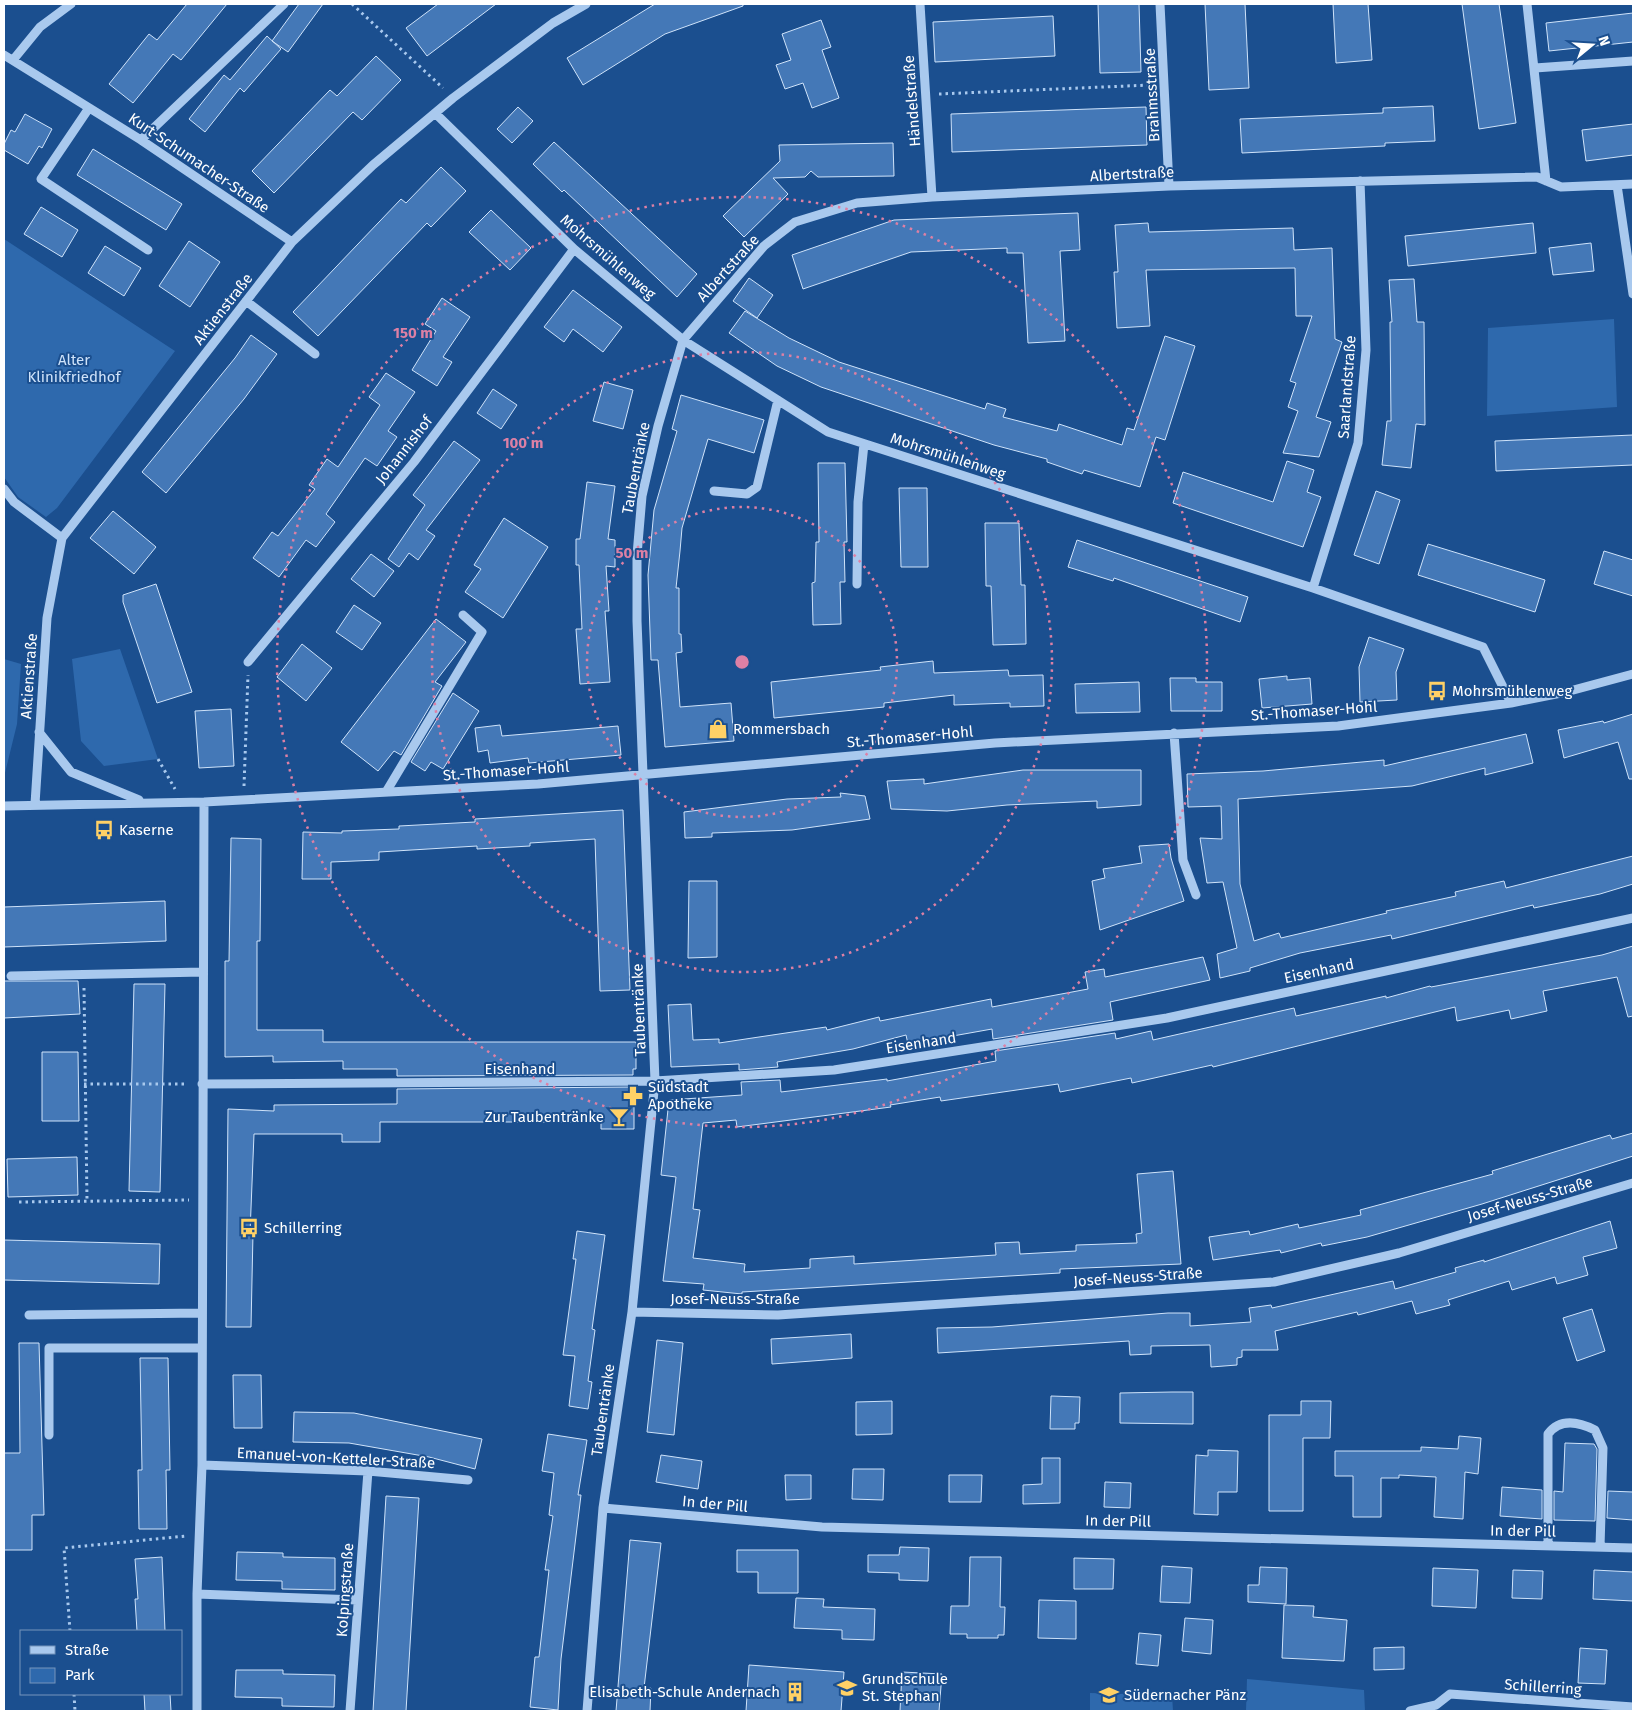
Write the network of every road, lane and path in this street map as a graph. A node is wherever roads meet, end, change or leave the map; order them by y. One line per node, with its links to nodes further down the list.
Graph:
1 (71, 4): 9 (street)
2 (284, 4): 17 (street)
3 (352, 4): 14 (path)
4 (586, 4): 14 (street, Aktienstraße)
5 (920, 4): 13 (street, Händelstraße)
6 (1160, 4): 12 (street, Brahmsstraße)
7 (1527, 4): 11 (street)
8 (4, 55): 9 (street, Kurt-Schumacher-Straße)
9 (14, 60): 15 (street, Kurt-Schumacher-Straße)
10 (1633, 61): 11 (street)
11 (1535, 68): 19 (street)
12 (1166, 84): 13 (path); 22 (street, Brahmsstraße)
13 (926, 95): 23 (street, Händelstraße)
14 (453, 98): 16 (street, Aktienstraße)
15 (89, 108): 17 (street, Kurt-Schumacher-Straße); 26 (street)
16 (435, 113): 24 (street, Aktienstraße); 25 (street, Mohrsmühlenweg)
17 (141, 140): 24 (street, Kurt-Schumacher-Straße)
18 (1360, 181): 19 (street, Albertstraße); 22 (street, Albertstraße); 37 (street, Saarlandstraße)
19 (1546, 181): 21 (street, Albertstraße)
20 (1633, 184): 21 (street, Albertstraße)
21 (1617, 185): 27 (street)
22 (1169, 186): 23 (street, Albertstraße)
23 (932, 197): 29 (street, Albertstraße)
24 (292, 242): 28 (street, Aktienstraße)
25 (574, 249): 29 (street, Mohrsmühlenweg); 39 (street, Johannishof)
26 (148, 250)
27 (1633, 294)
28 (246, 301): 30 (street); 35 (street, Aktienstraße)
29 (683, 340): 31 (street, Mohrsmühlenweg); 45 (street, Taubentränke)
30 (315, 354)
31 (778, 400): 32 (street, Mohrsmühlenweg); 34 (street)
32 (864, 444): 36 (street); 37 (street, Mohrsmühlenweg)
33 (4, 489): 35 (street)
34 (714, 491)
35 (62, 538): 42 (street, Aktienstraße)
36 (857, 584)
37 (1314, 588): 41 (street, Mohrsmühlenweg)
38 (463, 615): 47 (street)
39 (248, 662): 48 (path)
40 (1633, 674): 41 (street, St.-Thomaser-Hohl)
41 (1511, 703): 43 (street, St.-Thomaser-Hohl)
42 (40, 732): 49 (street, Aktienstraße); 51 (street, Aktienstraße)
43 (1174, 733): 45 (street, St.-Thomaser-Hohl); 53 (street)
44 (158, 759): 46 (path)
45 (644, 773): 47 (street, St.-Thomaser-Hohl); 58 (street, Taubentränke)
46 (173, 785)
47 (386, 792): 48 (street, St.-Thomaser-Hohl)
48 (243, 800): 50 (street, St.-Thomaser-Hohl)
49 (144, 802): 50 (street, St.-Thomaser-Hohl); 51 (street, St.-Thomaser-Hohl)
50 (204, 802): 56 (street)
51 (35, 804): 52 (street)
52 (4, 806)
53 (1196, 896)
54 (1633, 918): 58 (street, Eisenhand)
55 (84, 972): 56 (street); 57 (street); 59 (path)
56 (202, 972): 60 (street)
57 (11, 976)
58 (655, 1081): 60 (street, Eisenhand); 65 (street, Taubentränke)
59 (84, 1084): 60 (path); 62 (path)
60 (202, 1084): 64 (street)
61 (1633, 1183): 65 (street, Josef-Neuss-Straße)
62 (87, 1200): 63 (path); 64 (path)
63 (19, 1202)
64 (202, 1202): 66 (street)
65 (632, 1312): 73 (street, Taubentränke)
66 (202, 1313): 67 (street); 68 (street)
67 (30, 1315)
68 (202, 1348): 69 (street); 70 (street)
69 (49, 1435)
70 (202, 1465): 71 (street, Emanuel-von-Ketteler-Straße); 74 (street)
71 (368, 1471): 72 (street, Emanuel-von-Ketteler-Straße); 79 (street, Kolpingstraße)
72 (468, 1480)
73 (603, 1508): 75 (street, In der Pill); 86 (street, Taubentränke)
74 (199, 1535): 78 (street); 80 (path)
75 (1548, 1546): 76 (street, In der Pill); 76 (street)
76 (1600, 1547): 77 (street, In der Pill)
77 (1633, 1548)
78 (197, 1594): 79 (street); 84 (street)
79 (358, 1600): 85 (street, Kolpingstraße)
80 (70, 1630)
81 (74, 1695): 83 (path)
82 (1633, 1707): 87 (street, Schillerring)
83 (76, 1711)
84 (198, 1711)
85 (350, 1711)
86 (587, 1711)
87 (1410, 1711)

